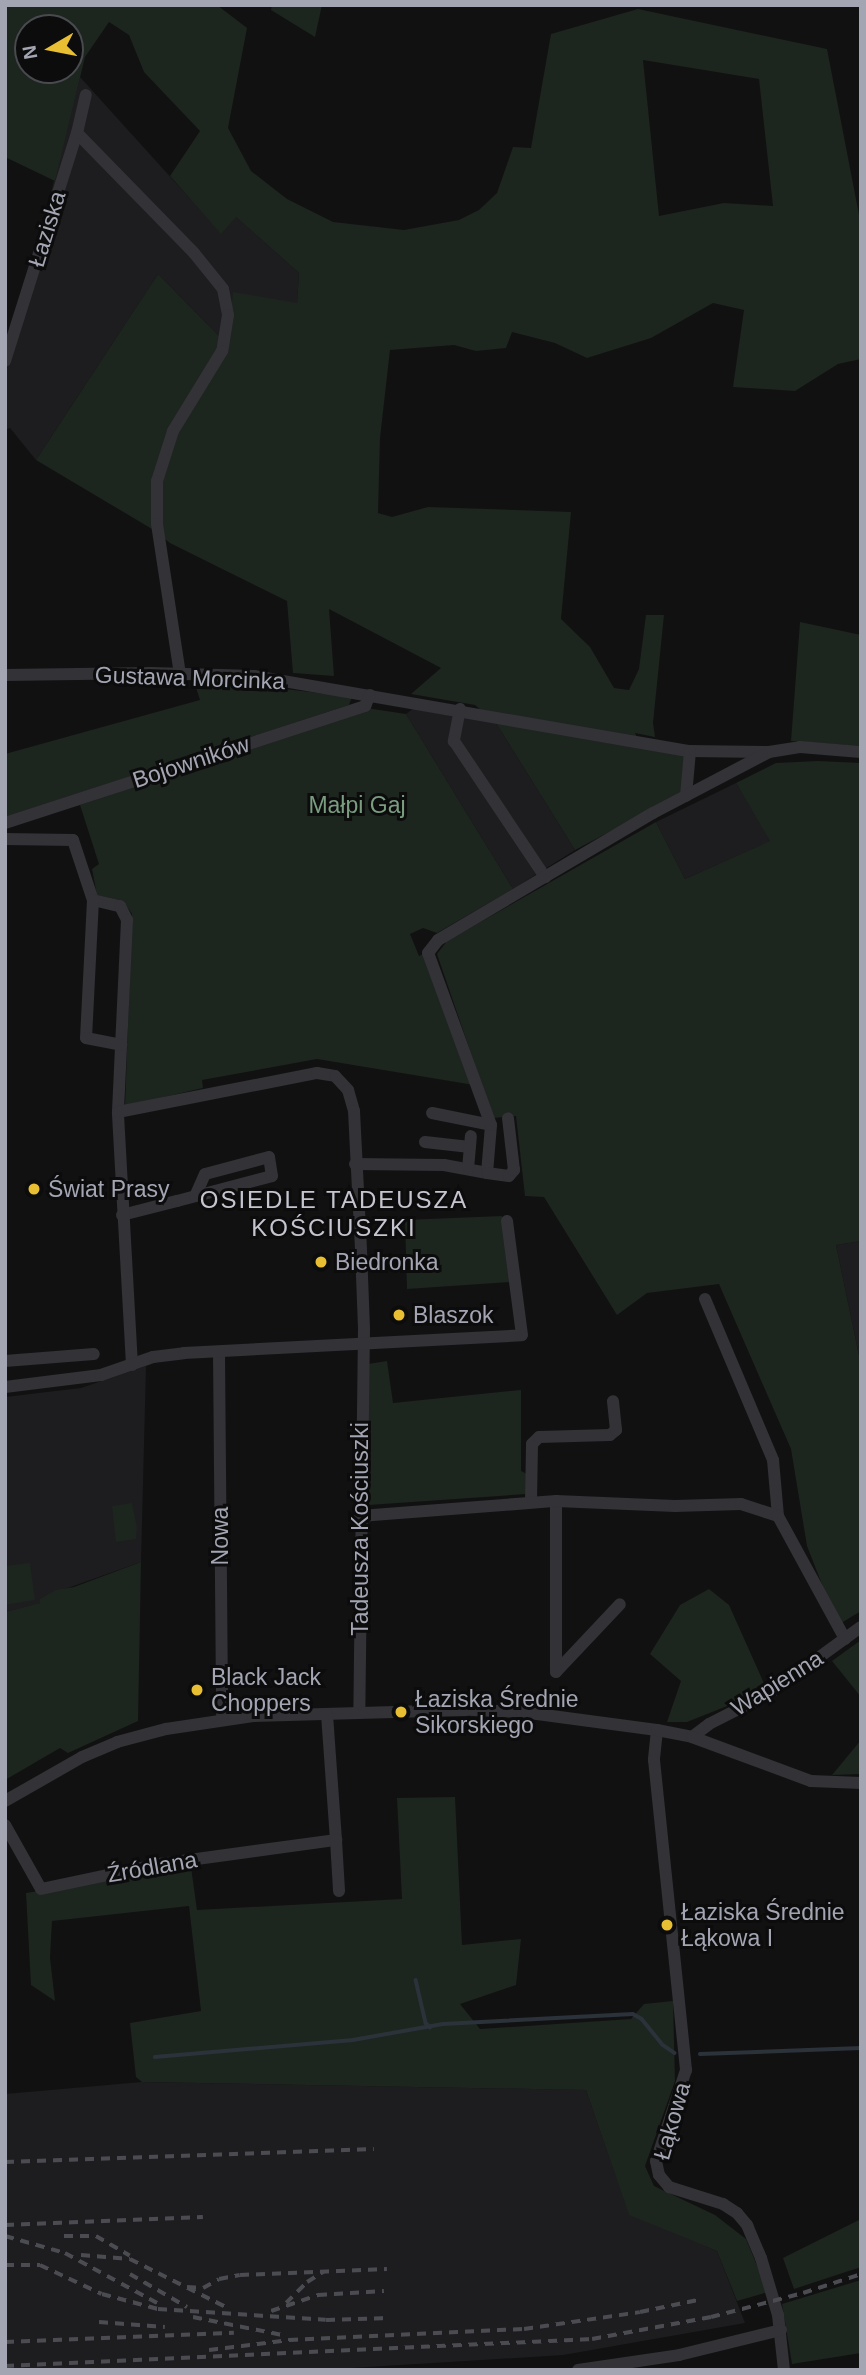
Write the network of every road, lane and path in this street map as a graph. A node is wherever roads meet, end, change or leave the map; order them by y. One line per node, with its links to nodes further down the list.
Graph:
1 (86, 95): 2 (street, Łaziska)
2 (77, 133): 3 (street, Łaziska); 4 (street)
3 (5, 361)
4 (180, 674): 5 (street, Gustawa Morcinka); 6 (street, Gustawa Morcinka)
5 (5, 676)
6 (370, 695): 7 (street, Gustawa Morcinka); 12 (street, Bojowników)
7 (458, 709): 8 (street, Gustawa Morcinka); 14 (street)
8 (690, 751): 9 (street, Gustawa Morcinka); 11 (street)
9 (769, 752): 10 (street); 11 (street)
10 (861, 752)
11 (686, 796): 14 (street)
12 (5, 823)
13 (5, 839): 15 (street)
14 (545, 877): 20 (street)
15 (93, 900): 16 (street); 16 (street)
16 (121, 1045): 17 (street)
17 (118, 1112): 22 (street); 26 (street)
18 (432, 1113): 20 (street)
19 (508, 1118): 24 (street)
20 (491, 1125): 24 (street)
21 (425, 1142): 23 (street)
22 (355, 1164): 23 (street); 29 (street)
23 (468, 1169): 24 (street)
24 (487, 1173)
25 (195, 1196): 25 (street); 26 (street)
26 (122, 1215): 33 (street)
27 (507, 1221): 29 (street)
28 (705, 1299): 39 (street)
29 (361, 1344): 30 (street); 38 (street, Tadeusza Kościuszki)
30 (219, 1353): 33 (street); 45 (street, Nowa)
31 (94, 1354): 32 (street)
32 (5, 1361)
33 (132, 1365): 34 (street)
34 (5, 1387)
35 (613, 1401): 37 (street)
36 (556, 1501): 37 (street); 39 (street); 40 (street)
37 (531, 1502): 38 (street)
38 (360, 1516): 43 (street, Tadeusza Kościuszki)
39 (778, 1516): 42 (street)
40 (620, 1604)
41 (861, 1627): 42 (street, Wapienna)
42 (845, 1639): 47 (street, Wapienna)
43 (359, 1713): 44 (street); 46 (street)
44 (327, 1714): 45 (street); 51 (street)
45 (222, 1718): 49 (street)
46 (657, 1730): 47 (street); 53 (street, Łąkowa)
47 (692, 1737): 48 (street)
48 (861, 1783)
49 (5, 1801)
50 (5, 1825): 51 (street, Źródlana)
51 (336, 1839): 52 (street)
52 (339, 1891)
53 (781, 2330): 54 (street); 55 (street, Łąkowa)
54 (578, 2370)
55 (784, 2370)

